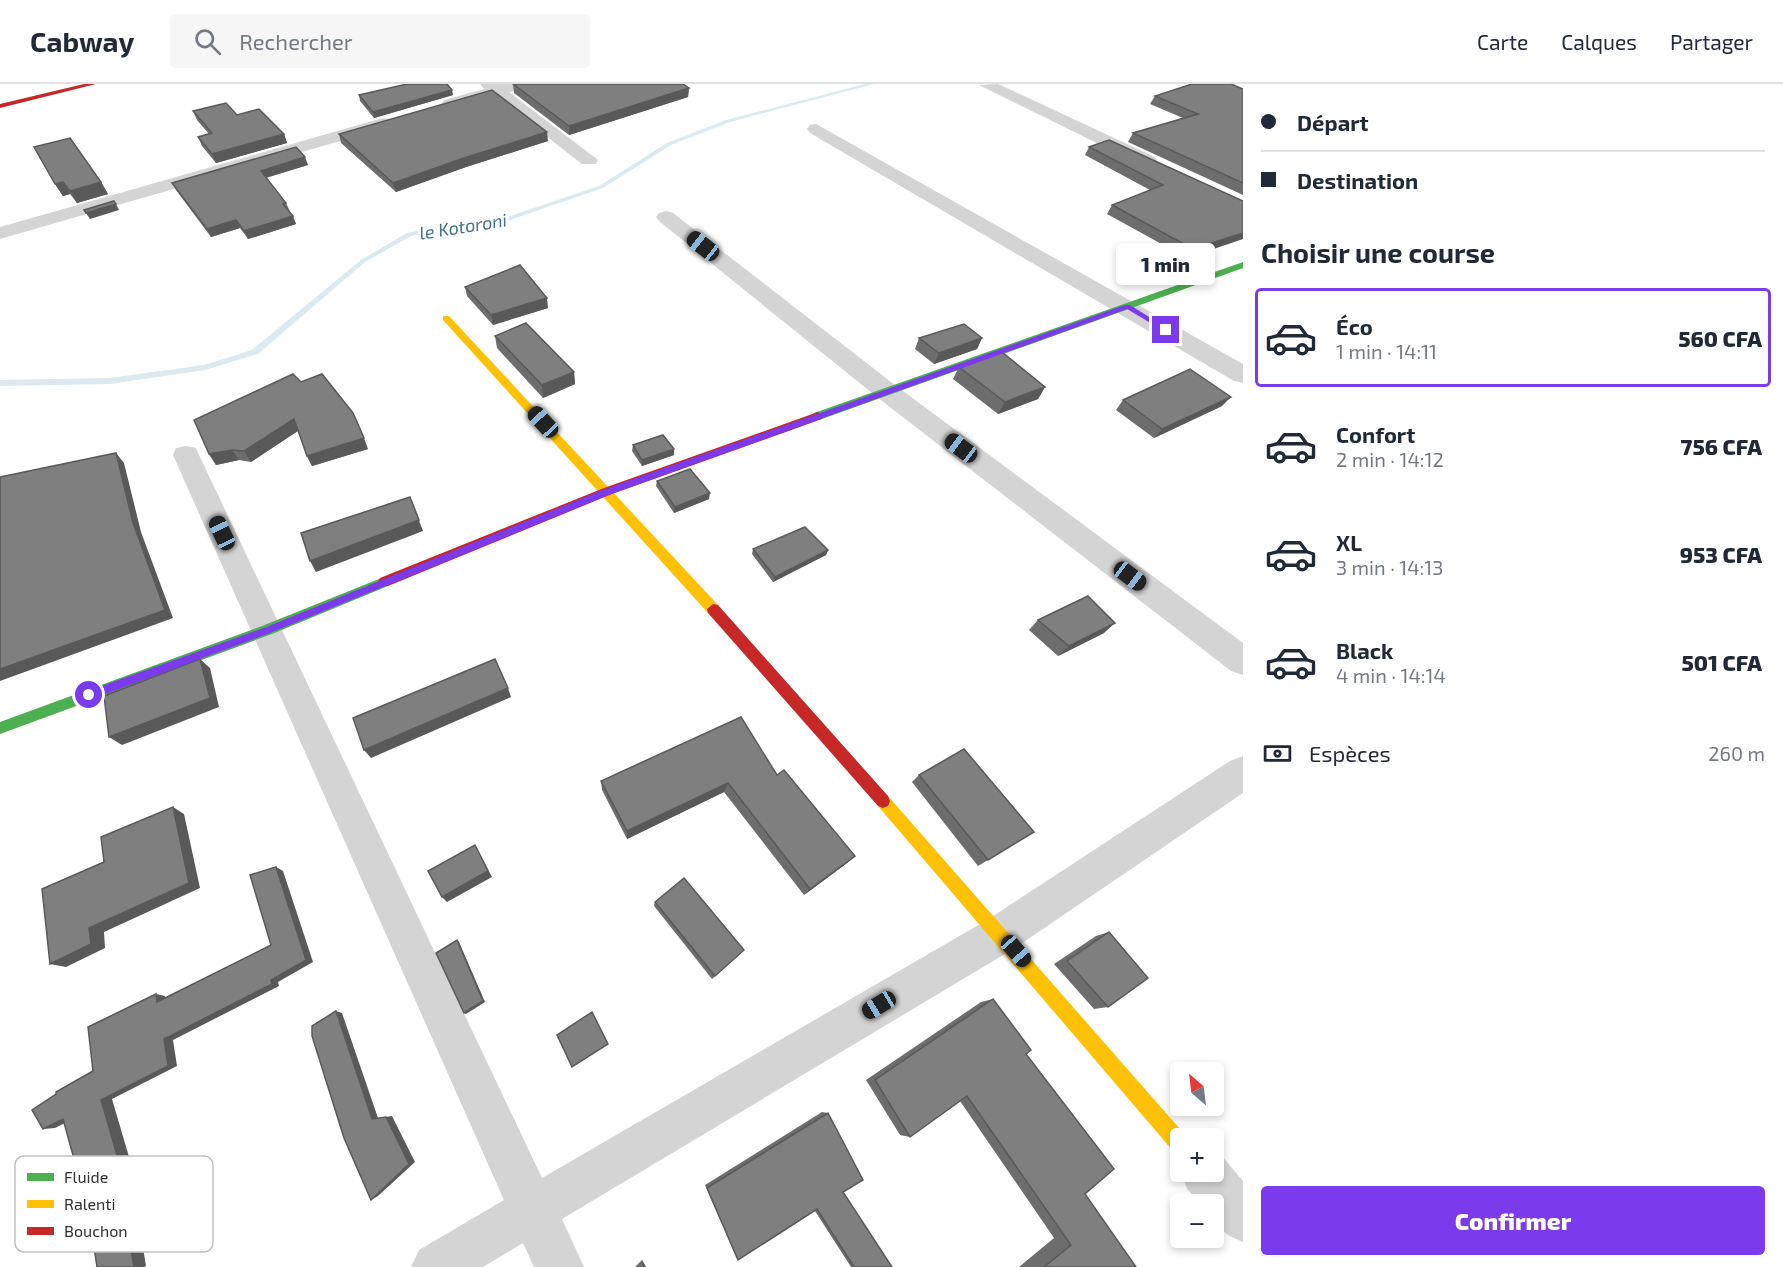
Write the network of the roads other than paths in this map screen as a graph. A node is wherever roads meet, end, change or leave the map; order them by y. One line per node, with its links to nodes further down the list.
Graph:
1 (53, 84): 6 (main road)
2 (93, 84): 7 (main road)
3 (518, 84): 5 (street)
4 (987, 85): 12 (street)
5 (492, 87): 8 (street); 11 (street)
6 (0, 96)
7 (0, 106)
8 (429, 110)
9 (406, 116): 14 (street)
10 (816, 129): 16 (street)
11 (589, 160)
12 (1168, 170)
13 (666, 218): 19 (street)
14 (0, 233)
15 (1243, 266): 16 (main road)
16 (1128, 307): 18 (street); 19 (main road)
17 (446, 318): 21 (main road)
18 (1243, 375)
19 (886, 391): 21 (main road); 23 (street)
20 (186, 455): 22 (street)
21 (608, 491): 22 (main road); 26 (main road)
22 (267, 630): 24 (main road); 29 (street)
23 (1243, 661)
24 (0, 728)
25 (1243, 773): 26 (street)
26 (1001, 934): 27 (main road); 29 (street)
27 (1170, 1132)
28 (1212, 1182): 30 (street)
29 (533, 1209): 31 (street); 32 (street)
30 (1243, 1218)
31 (436, 1267)
32 (559, 1267)

